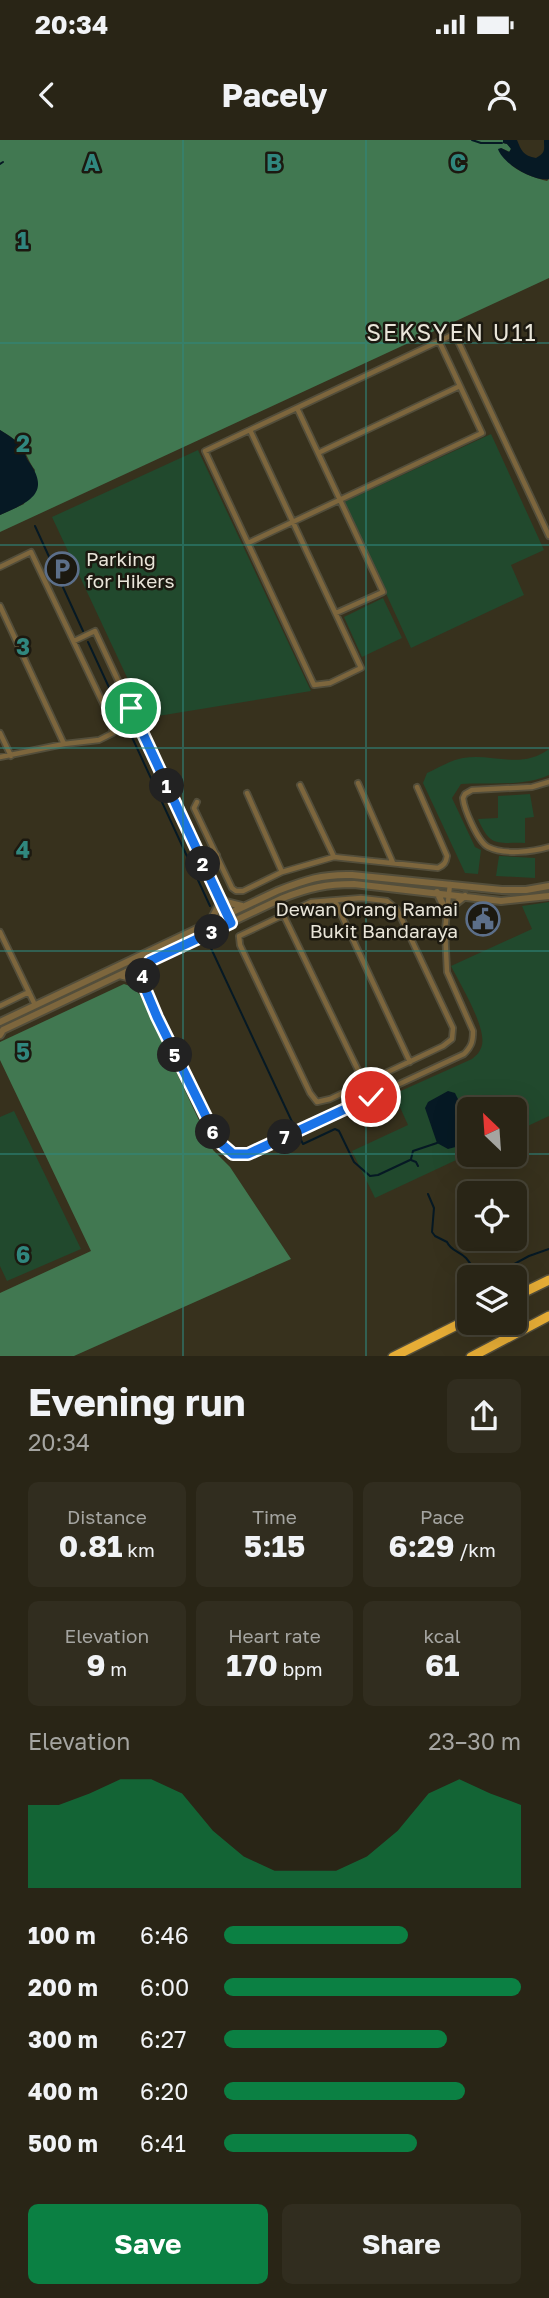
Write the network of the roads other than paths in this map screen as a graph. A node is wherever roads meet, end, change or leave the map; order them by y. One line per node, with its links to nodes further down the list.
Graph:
1 (439, 341): 2 (street); 3 (street); 8 (street)
2 (460, 387): 5 (street); 6 (street)
3 (297, 408): 4 (street); 5 (street)
4 (250, 430): 7 (street); 9 (street)
5 (318, 453): 6 (street)
6 (340, 500): 7 (street); 12 (street)
7 (293, 522): 9 (street); 12 (street)
8 (549, 536)
9 (248, 543): 12 (street)
10 (0, 567): 13 (street)
11 (0, 606): 15 (street)
12 (336, 613)
13 (74, 641): 15 (street); 27 (street)
14 (0, 733): 16 (street)
15 (64, 744): 16 (street)
16 (11, 756): 17 (street)
17 (0, 758)
18 (549, 782): 24 (street)
19 (358, 783): 28 (street)
20 (300, 785): 26 (street)
21 (417, 788): 28 (street)
22 (247, 793): 29 (street)
23 (197, 802): 25 (street)
24 (549, 847)
25 (217, 855): 27 (street); 29 (street)
26 (334, 857): 28 (street); 29 (street)
27 (203, 862): 36 (street)
28 (394, 863)
29 (282, 872)
30 (450, 883): 31 (street); 33 (street); 38 (street)
31 (549, 886)
32 (437, 892): 33 (street); 39 (street); 43 (street)
33 (449, 894): 35 (street); 39 (street)
34 (549, 895): 35 (street)
35 (465, 896): 39 (street)
36 (219, 897): 38 (street); 41 (street); 42 (street)
37 (335, 900): 40 (street); 55 (street); 55 (street)
38 (244, 906): 41 (street)
39 (446, 911): 57 (street)
40 (283, 914): 56 (street); 56 (street)
41 (227, 915): 42 (street); 43 (street)
42 (209, 923): 52 (street)
43 (231, 923): 47 (street)
44 (0, 932): 45 (street)
45 (6, 945): 46 (street); 50 (street)
46 (0, 947)
47 (150, 961): 48 (street); 49 (street)
48 (120, 975): 49 (street); 54 (street)
49 (144, 986): 57 (street)
50 (29, 992): 51 (street); 52 (street)
51 (0, 1006)
52 (35, 1006): 53 (street)
53 (0, 1022)
54 (0, 1035)
55 (410, 1062): 56 (street)
56 (364, 1083): 57 (street)
57 (371, 1097)
58 (549, 1280): 59 (highway)
59 (527, 1291)
60 (549, 1316): 63 (highway)
61 (457, 1325): 62 (highway)
62 (393, 1356)
63 (471, 1356)

